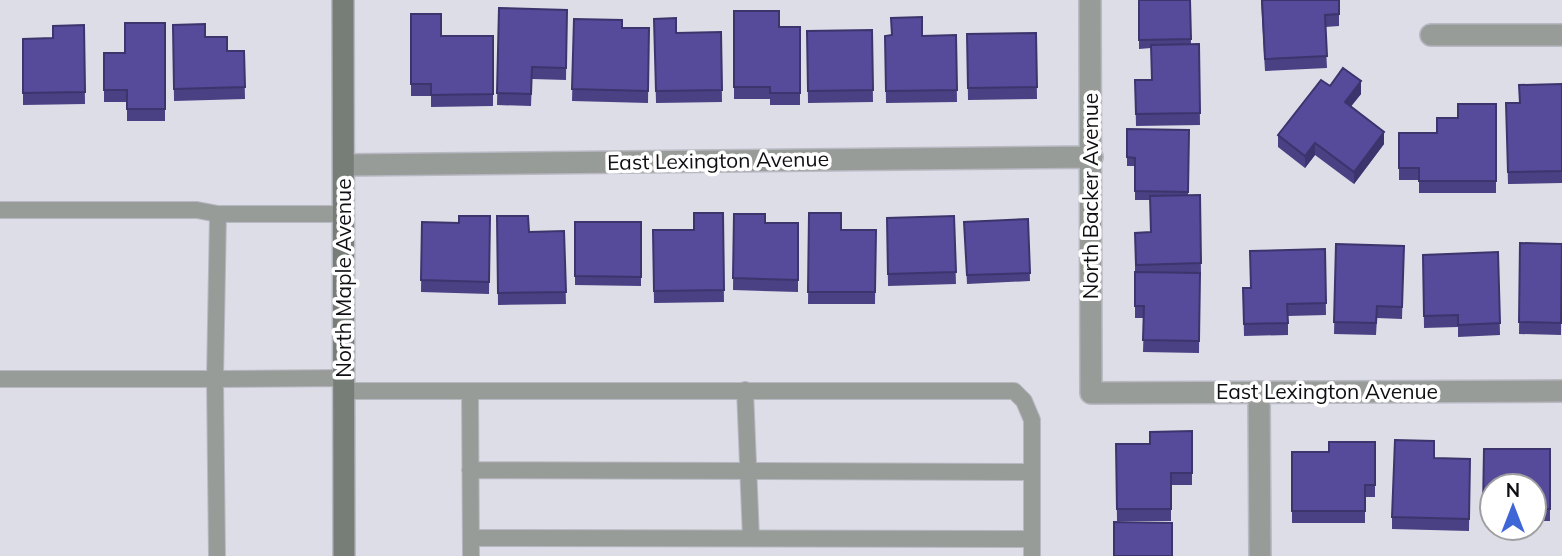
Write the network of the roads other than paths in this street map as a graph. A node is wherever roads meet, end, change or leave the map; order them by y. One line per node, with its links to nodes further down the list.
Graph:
1 (343, 0): 6 (street, North Maple Avenue)
2 (1090, 0): 5 (street, North Backer Avenue)
3 (1431, 35): 4 (street)
4 (1562, 35)
5 (1092, 157): 6 (street, East Lexington Avenue); 17 (street, North Backer Avenue)
6 (344, 165): 9 (street, North Maple Avenue)
7 (0, 209): 8 (lane)
8 (218, 214): 9 (lane); 11 (lane)
9 (344, 214): 12 (street, North Maple Avenue)
10 (0, 379): 11 (lane)
11 (215, 379): 12 (lane); 24 (lane)
12 (344, 384): 14 (lane); 25 (street, North Maple Avenue)
13 (745, 390): 14 (lane); 19 (lane); 20 (lane)
14 (470, 391): 18 (lane)
15 (1562, 391): 16 (street, East Lexington Avenue)
16 (1259, 392): 17 (street, East Lexington Avenue); 28 (street)
17 (1091, 393)
18 (470, 470): 19 (lane); 21 (lane)
19 (750, 471): 20 (lane); 22 (lane)
20 (1032, 472): 23 (lane)
21 (471, 538): 22 (lane); 26 (lane)
22 (751, 538): 23 (lane)
23 (1032, 539): 27 (lane)
24 (217, 556)
25 (344, 556)
26 (471, 556)
27 (1032, 556)
28 (1259, 556)

